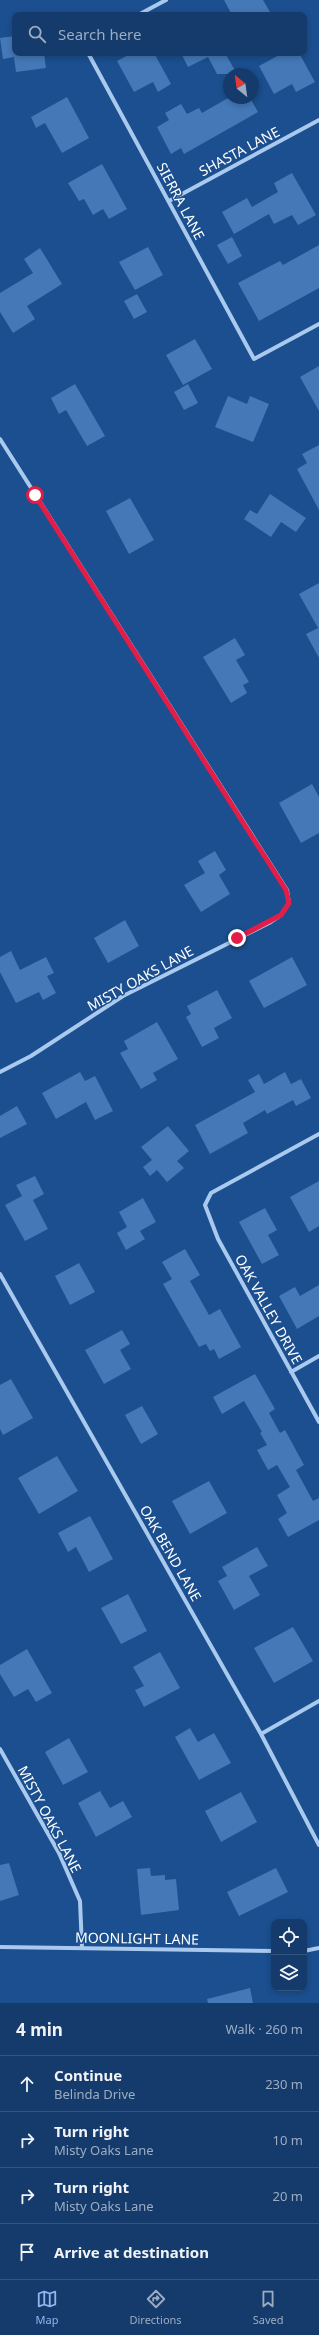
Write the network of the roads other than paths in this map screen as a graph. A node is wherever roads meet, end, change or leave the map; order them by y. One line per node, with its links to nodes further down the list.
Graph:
1 (166, 0): 2 (street)
2 (144, 12)
3 (90, 56): 5 (street, SIERRA LANE)
4 (319, 120): 5 (street, SHASTA LANE)
5 (169, 201): 6 (street, SIERRA LANE)
6 (319, 324)
7 (0, 439): 8 (street, MISTY OAKS LANE)
8 (0, 1072)
9 (319, 1134): 12 (street, OAK VALLEY DRIVE)
10 (0, 1274): 15 (street, OAK BEND LANE)
11 (319, 1356): 12 (street)
12 (291, 1372): 13 (street, OAK VALLEY DRIVE)
13 (319, 1422)
14 (319, 1701): 15 (street)
15 (261, 1734): 17 (street, OAK BEND LANE)
16 (0, 1749): 19 (street, MISTY OAKS LANE)
17 (319, 1844)
18 (0, 1947): 19 (street, MOONLIGHT LANE)
19 (82, 1948): 21 (street, MOONLIGHT LANE)
20 (319, 1948): 22 (street)
21 (271, 1950)
22 (307, 1950)

